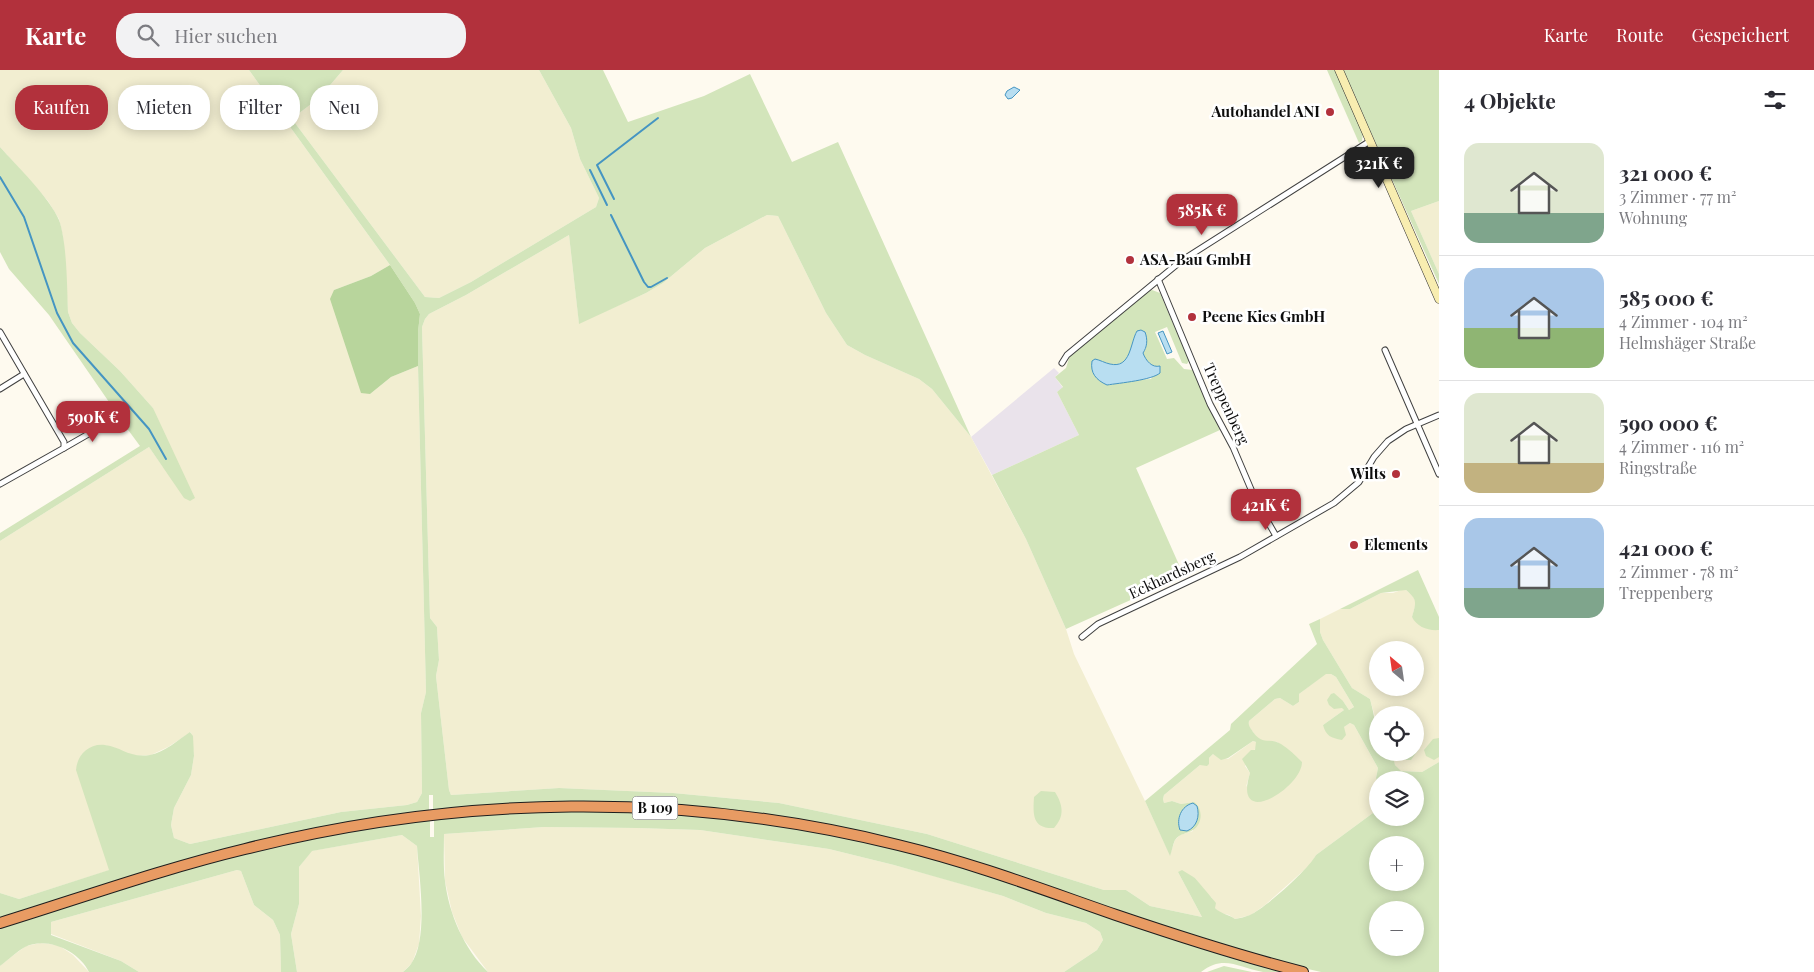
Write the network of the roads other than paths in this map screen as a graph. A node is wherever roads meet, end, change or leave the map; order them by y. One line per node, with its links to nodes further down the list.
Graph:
1 (1339, 70): 2 (main road)
2 (1370, 141): 3 (street); 4 (main road)
3 (1158, 279): 7 (street); 16 (street, Treppenberg)
4 (1439, 299)
5 (0, 332): 8 (street)
6 (1385, 350): 12 (street)
7 (1062, 363)
8 (24, 374): 9 (street); 13 (street)
9 (0, 389)
10 (1439, 415): 12 (street, Eckhardsberg)
11 (111, 420): 13 (street)
12 (1417, 424): 14 (street); 16 (street, Eckhardsberg)
13 (64, 448): 15 (street)
14 (1439, 474)
15 (1, 481)
16 (1276, 536): 17 (street, Eckhardsberg)
17 (1082, 637)
18 (0, 923): 19 (highway, B 109)
19 (1303, 972)

